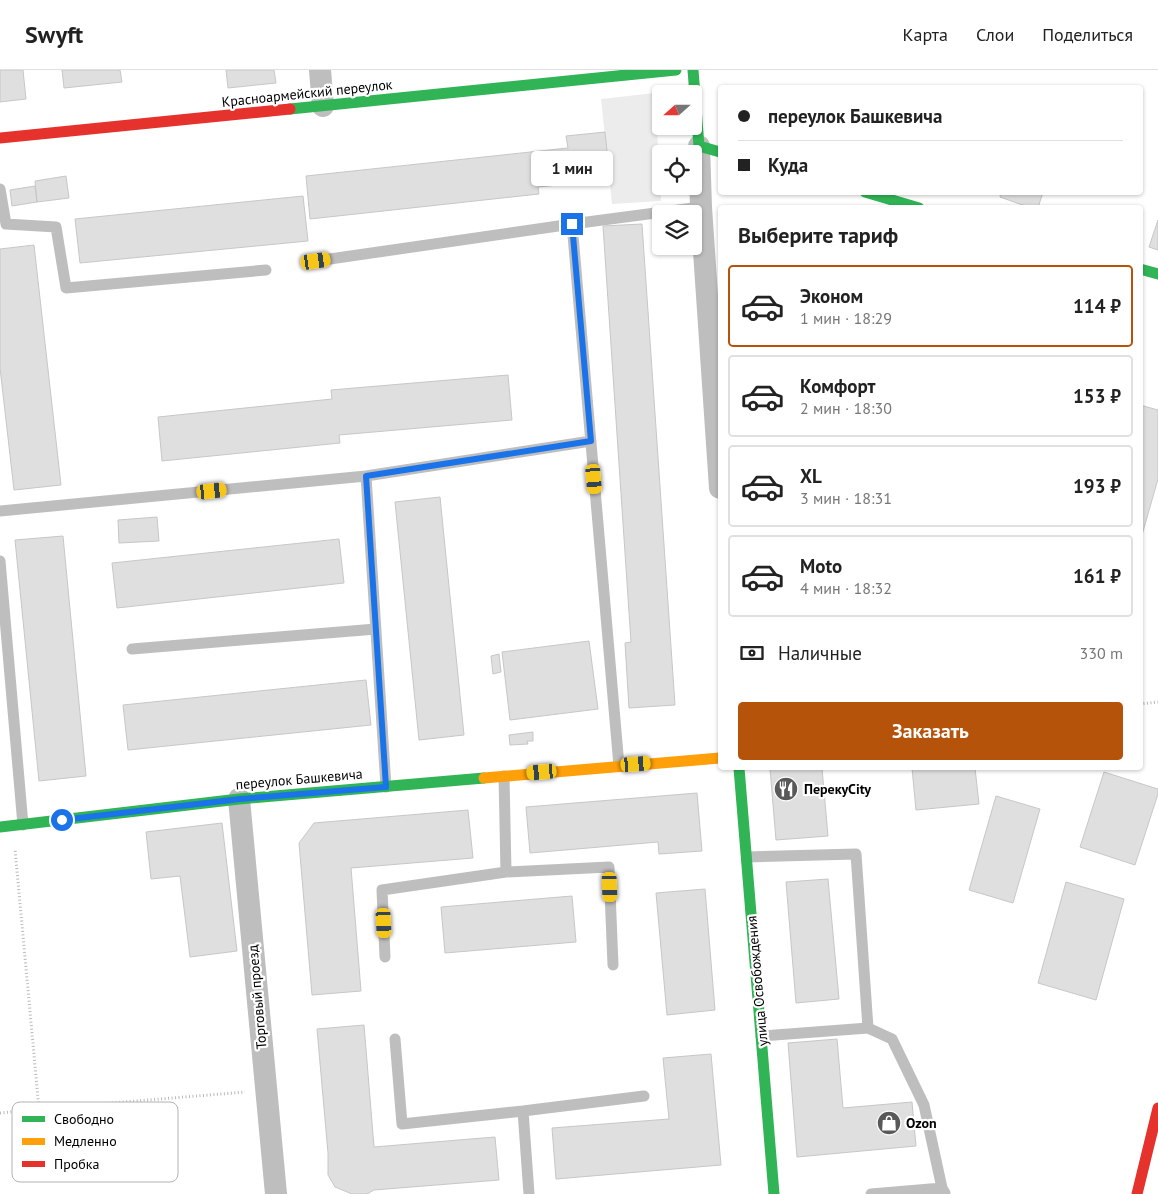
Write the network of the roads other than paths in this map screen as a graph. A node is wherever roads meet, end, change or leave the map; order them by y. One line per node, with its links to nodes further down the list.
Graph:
1 (320, 70): 4 (street)
2 (676, 70): 4 (street, Красноармейский переулок)
3 (693, 70): 6 (street)
4 (323, 106): 5 (street, Красноармейский переулок)
5 (0, 138)
6 (699, 145)
7 (702, 147): 8 (street)
8 (718, 151)
9 (0, 189): 16 (lane)
10 (875, 195): 11 (street)
11 (909, 205)
12 (652, 213): 14 (lane)
13 (702, 222): 20 (street)
14 (572, 224): 15 (lane); 19 (lane)
15 (316, 261)
16 (266, 270)
17 (1143, 270): 18 (street)
18 (1158, 274)
19 (591, 441): 21 (lane); 27 (lane)
20 (718, 458)
21 (366, 476): 22 (lane); 24 (lane)
22 (0, 511)
23 (0, 561): 32 (lane)
24 (376, 629): 25 (lane); 30 (lane)
25 (132, 649)
26 (718, 758): 27 (street, переулок Башкевича)
27 (619, 766): 29 (street, переулок Башкевича)
28 (740, 770): 34 (street, улица Освобождения)
29 (504, 776): 30 (street, переулок Башкевича); 35 (lane)
30 (386, 787): 31 (street, переулок Башкевича)
31 (240, 799): 32 (street, переулок Башкевича); 45 (street, Торговый проезд)
32 (18, 825): 33 (street, переулок Башкевича)
33 (0, 827)
34 (746, 857): 38 (lane); 39 (street, улица Освобождения)
35 (506, 872): 36 (lane); 37 (lane)
36 (385, 957)
37 (613, 965)
38 (868, 1028): 39 (lane); 44 (lane)
39 (761, 1036): 47 (street, улица Освобождения)
40 (395, 1039): 43 (lane)
41 (644, 1096): 43 (lane)
42 (1158, 1108): 49 (street)
43 (523, 1111): 46 (lane)
44 (944, 1191): 48 (lane)
45 (276, 1194)
46 (529, 1194)
47 (774, 1194)
48 (871, 1194)
49 (1137, 1194)

